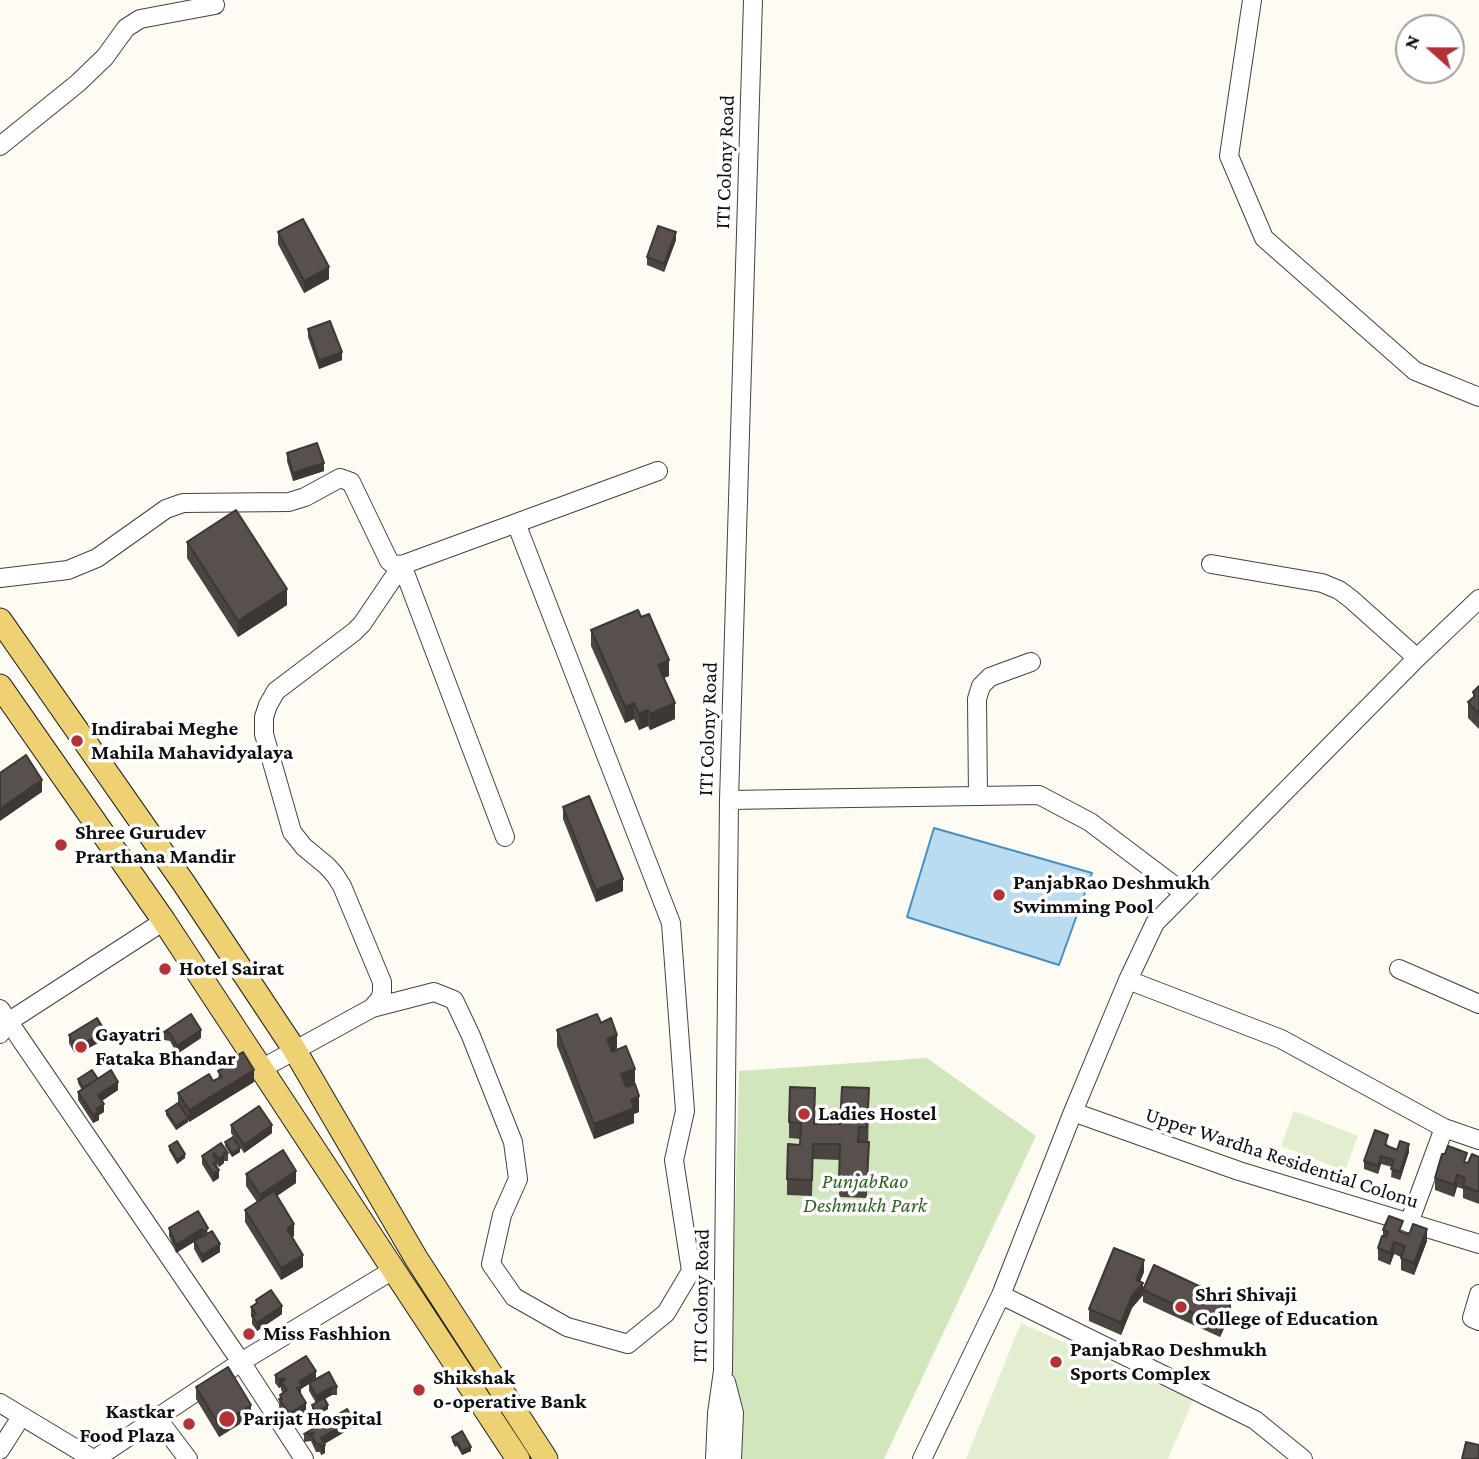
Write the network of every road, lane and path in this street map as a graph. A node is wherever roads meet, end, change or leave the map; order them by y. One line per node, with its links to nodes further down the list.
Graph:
1 (752, 0): 17 (street, ITI Colony Road)
2 (1252, 0): 5 (street)
3 (215, 5): 4 (street)
4 (0, 146)
5 (1479, 397)
6 (658, 471): 7 (street)
7 (516, 523): 9 (street); 24 (street)
8 (1211, 564): 13 (street)
9 (402, 565): 10 (street); 18 (street); 24 (street)
10 (0, 578)
11 (1479, 599): 13 (street)
12 (0, 620): 26 (main road)
13 (1416, 658): 19 (street)
14 (1031, 662): 16 (street)
15 (0, 685): 20 (main road)
16 (978, 796): 17 (street); 19 (street)
17 (729, 800): 38 (street, ITI Colony Road)
18 (505, 837)
19 (1184, 893): 22 (street)
20 (164, 921): 25 (street); 27 (main road)
21 (1399, 969): 23 (street)
22 (1128, 979): 28 (street); 29 (street)
23 (1479, 1004)
24 (372, 1008): 26 (street)
25 (3, 1022): 37 (street)
26 (295, 1049): 27 (street); 47 (main road)
27 (261, 1069): 33 (main road)
28 (1073, 1112): 31 (street, Upper Wardha Residential Colonu); 35 (street)
29 (1444, 1128): 30 (street); 31 (street)
30 (1479, 1140)
31 (1409, 1223): 32 (street, Upper Wardha Residential Colonu)
32 (1479, 1244)
33 (393, 1270): 37 (street); 46 (main road)
34 (1479, 1294): 36 (street)
35 (1001, 1295): 50 (street); 51 (street)
36 (1479, 1321)
37 (242, 1362): 41 (street); 45 (street)
38 (723, 1371): 48 (street, ITI Colony Road); 49 (street)
39 (0, 1404): 40 (street)
40 (21, 1417): 42 (street); 43 (street)
41 (157, 1418): 43 (street); 44 (street)
42 (0, 1450)
43 (94, 1459)
44 (188, 1459)
45 (304, 1459)
46 (519, 1459)
47 (546, 1459)
48 (715, 1459)
49 (732, 1459)
50 (922, 1459)
51 (1303, 1459)

